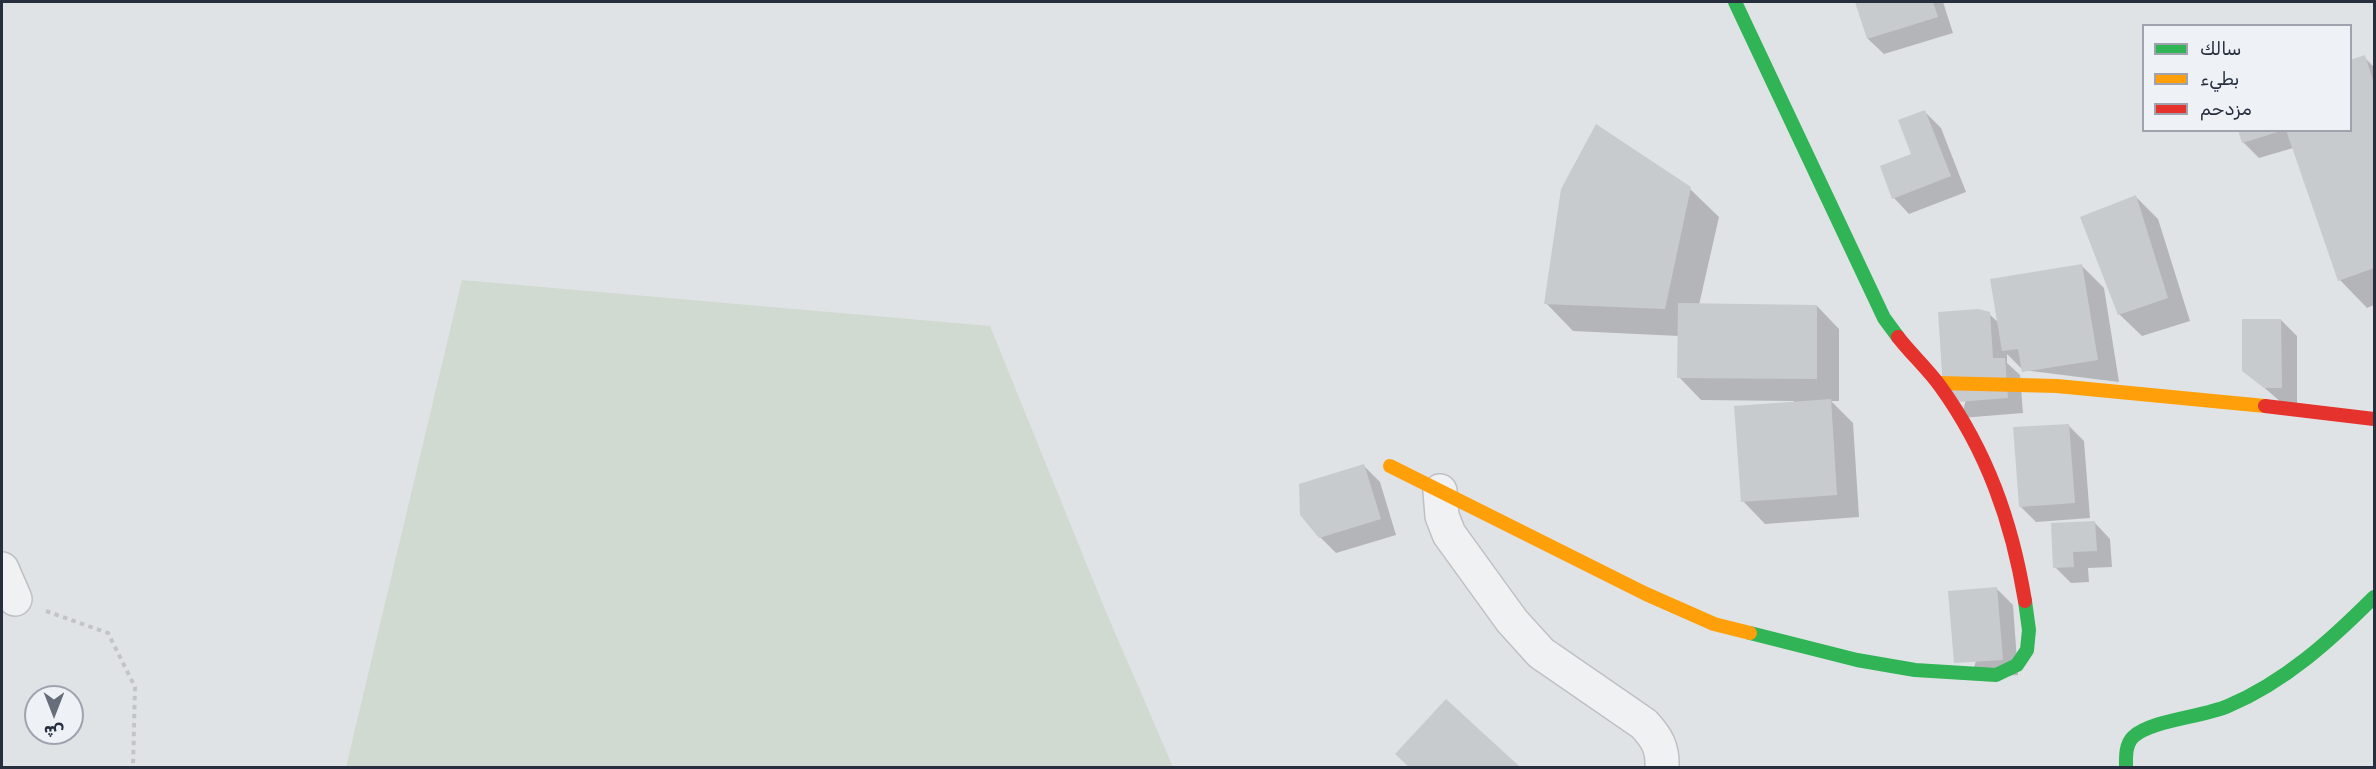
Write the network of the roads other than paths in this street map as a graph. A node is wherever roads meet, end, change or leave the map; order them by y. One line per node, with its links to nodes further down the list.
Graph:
1 (1735, 2): 2 (street)
2 (1938, 383): 3 (street); 5 (street)
3 (2374, 419)
4 (1390, 466): 5 (street)
5 (1440, 491): 9 (street)
6 (2, 569): 8 (street)
7 (2374, 597): 10 (street)
8 (15, 599)
9 (1662, 768)
10 (2126, 768)

